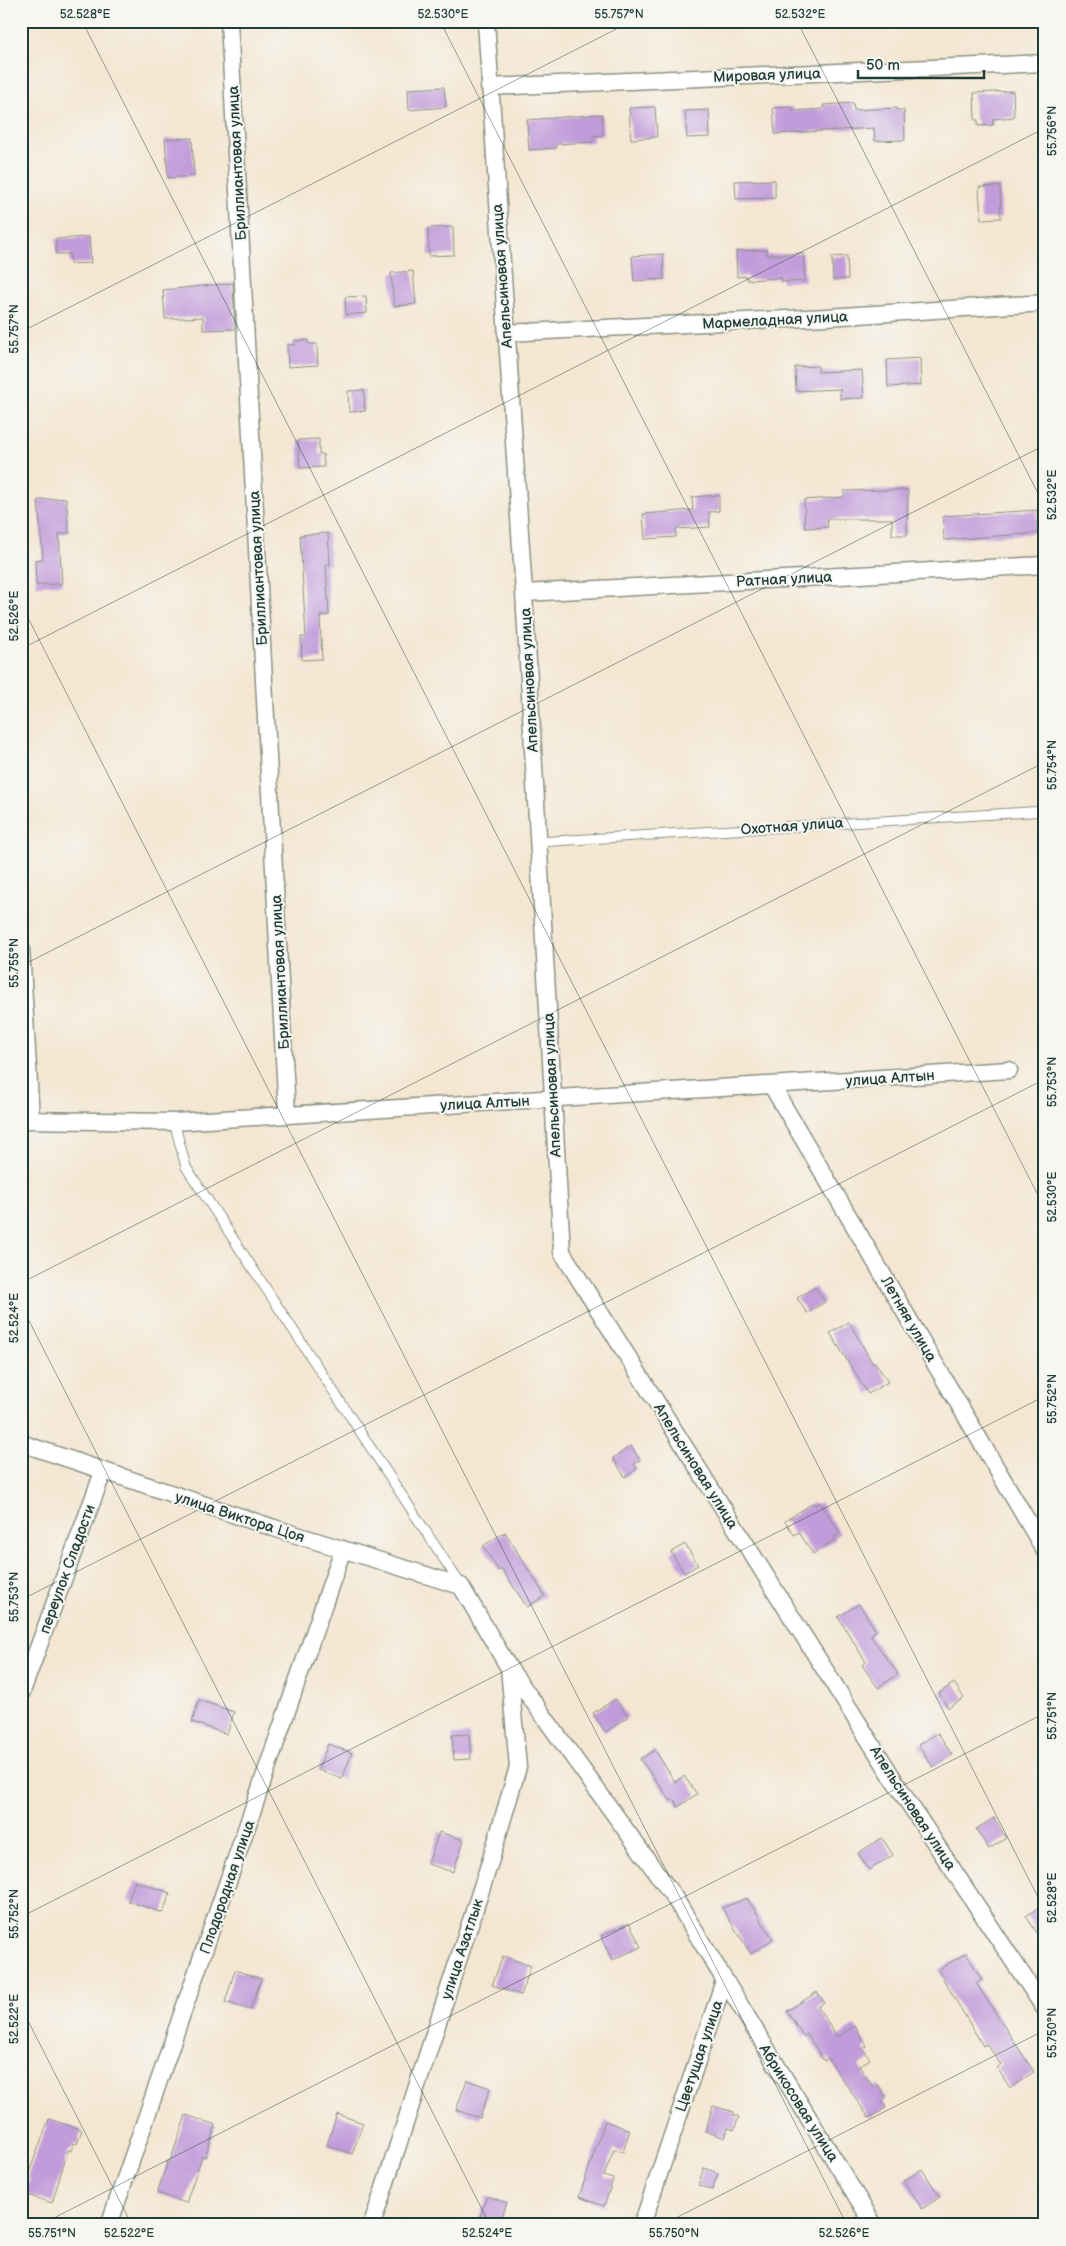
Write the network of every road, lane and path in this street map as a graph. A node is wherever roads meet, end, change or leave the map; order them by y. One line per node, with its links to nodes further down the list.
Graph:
1 (229, 21): 15 (street, Бриллиантовая улица)
2 (486, 21): 4 (street, Апельсиновая улица)
3 (1045, 63): 4 (street, Мировая улица)
4 (489, 87): 6 (street, Апельсиновая улица)
5 (1045, 303): 6 (street, Мармеладная улица)
6 (506, 333): 8 (street, Апельсиновая улица)
7 (1045, 565): 8 (street, Ратная улица)
8 (524, 592): 10 (street, Апельсиновая улица)
9 (1045, 812): 10 (lane, Охотная улица)
10 (538, 842): 14 (street, Апельсиновая улица)
11 (21, 948): 16 (street)
12 (1009, 1070): 13 (street, улица Алтын)
13 (772, 1086): 14 (street, улица Алтын); 21 (street, Летняя улица)
14 (553, 1099): 15 (street, улица Алтын); 26 (street, Апельсиновая улица)
15 (287, 1114): 17 (street, улица Алтын)
16 (26, 1120): 17 (street, улица Алтын)
17 (174, 1122): 22 (lane)
18 (21, 1443): 19 (street, улица Виктора Цоя)
19 (103, 1472): 20 (street, улица Виктора Цоя); 24 (street, переулок Сладости)
20 (343, 1549): 22 (street, улица Виктора Цоя); 27 (street, Плодородная улица)
21 (1045, 1551)
22 (461, 1586): 23 (street, Цветущая улица)
23 (509, 1668): 25 (street, Цветущая улица); 28 (street, улица Азатлык)
24 (21, 1694)
25 (724, 1981): 29 (street, Цветущая улица); 30 (street, Абрикосовая улица)
26 (1045, 2009)
27 (109, 2225)
28 (372, 2225)
29 (642, 2225)
30 (874, 2225)

